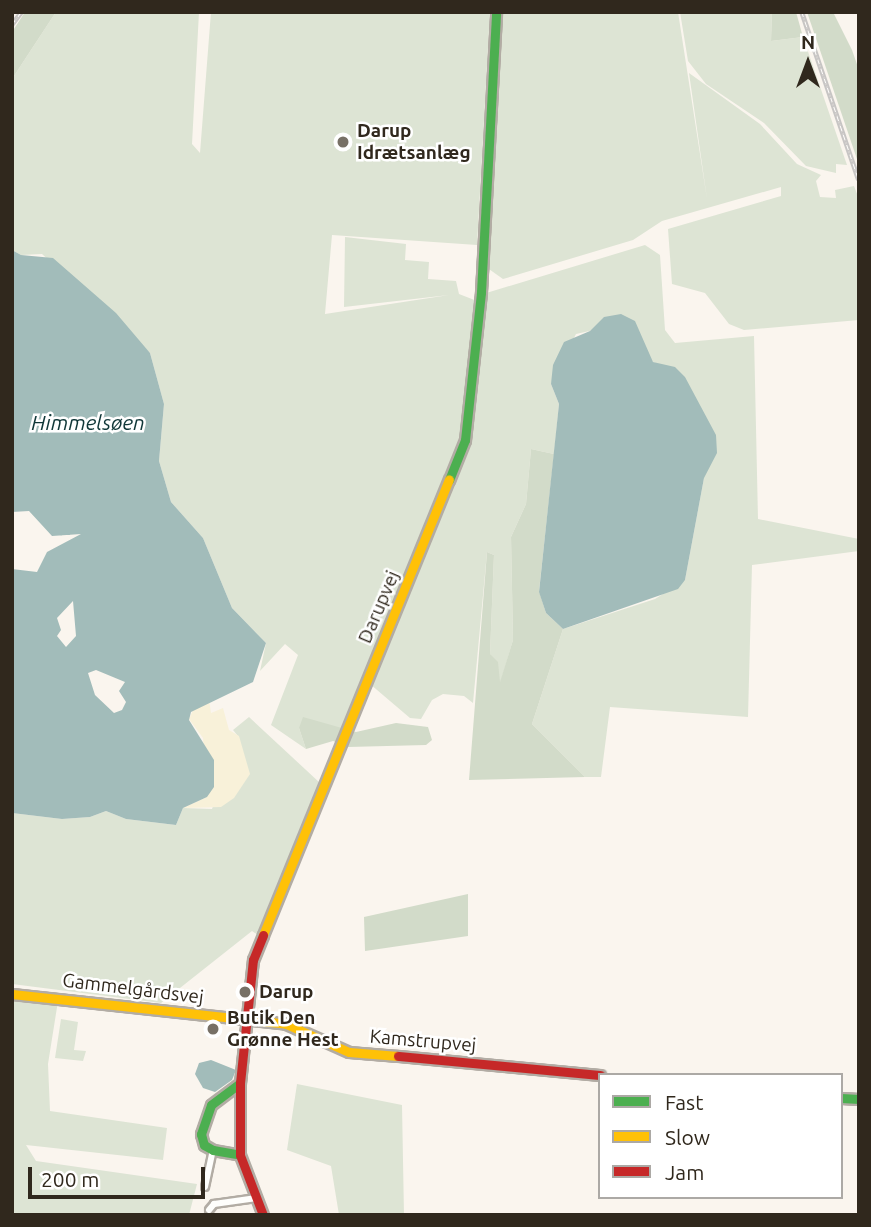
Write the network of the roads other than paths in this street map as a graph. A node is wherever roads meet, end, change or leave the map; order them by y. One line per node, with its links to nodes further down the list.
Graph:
1 (496, 12): 3 (street, Darupvej)
2 (12, 994): 3 (street, Gammelgårdsvej)
3 (249, 1021): 4 (street, Kamstrupvej); 5 (street, Darupvej)
4 (598, 1075)
5 (240, 1083): 6 (street); 7 (street, Darupvej)
6 (213, 1150): 7 (street); 8 (street)
7 (240, 1155): 9 (street, Darupvej)
8 (205, 1186)
9 (257, 1198): 10 (street); 11 (street, Darupvej)
10 (209, 1210)
11 (264, 1215)

